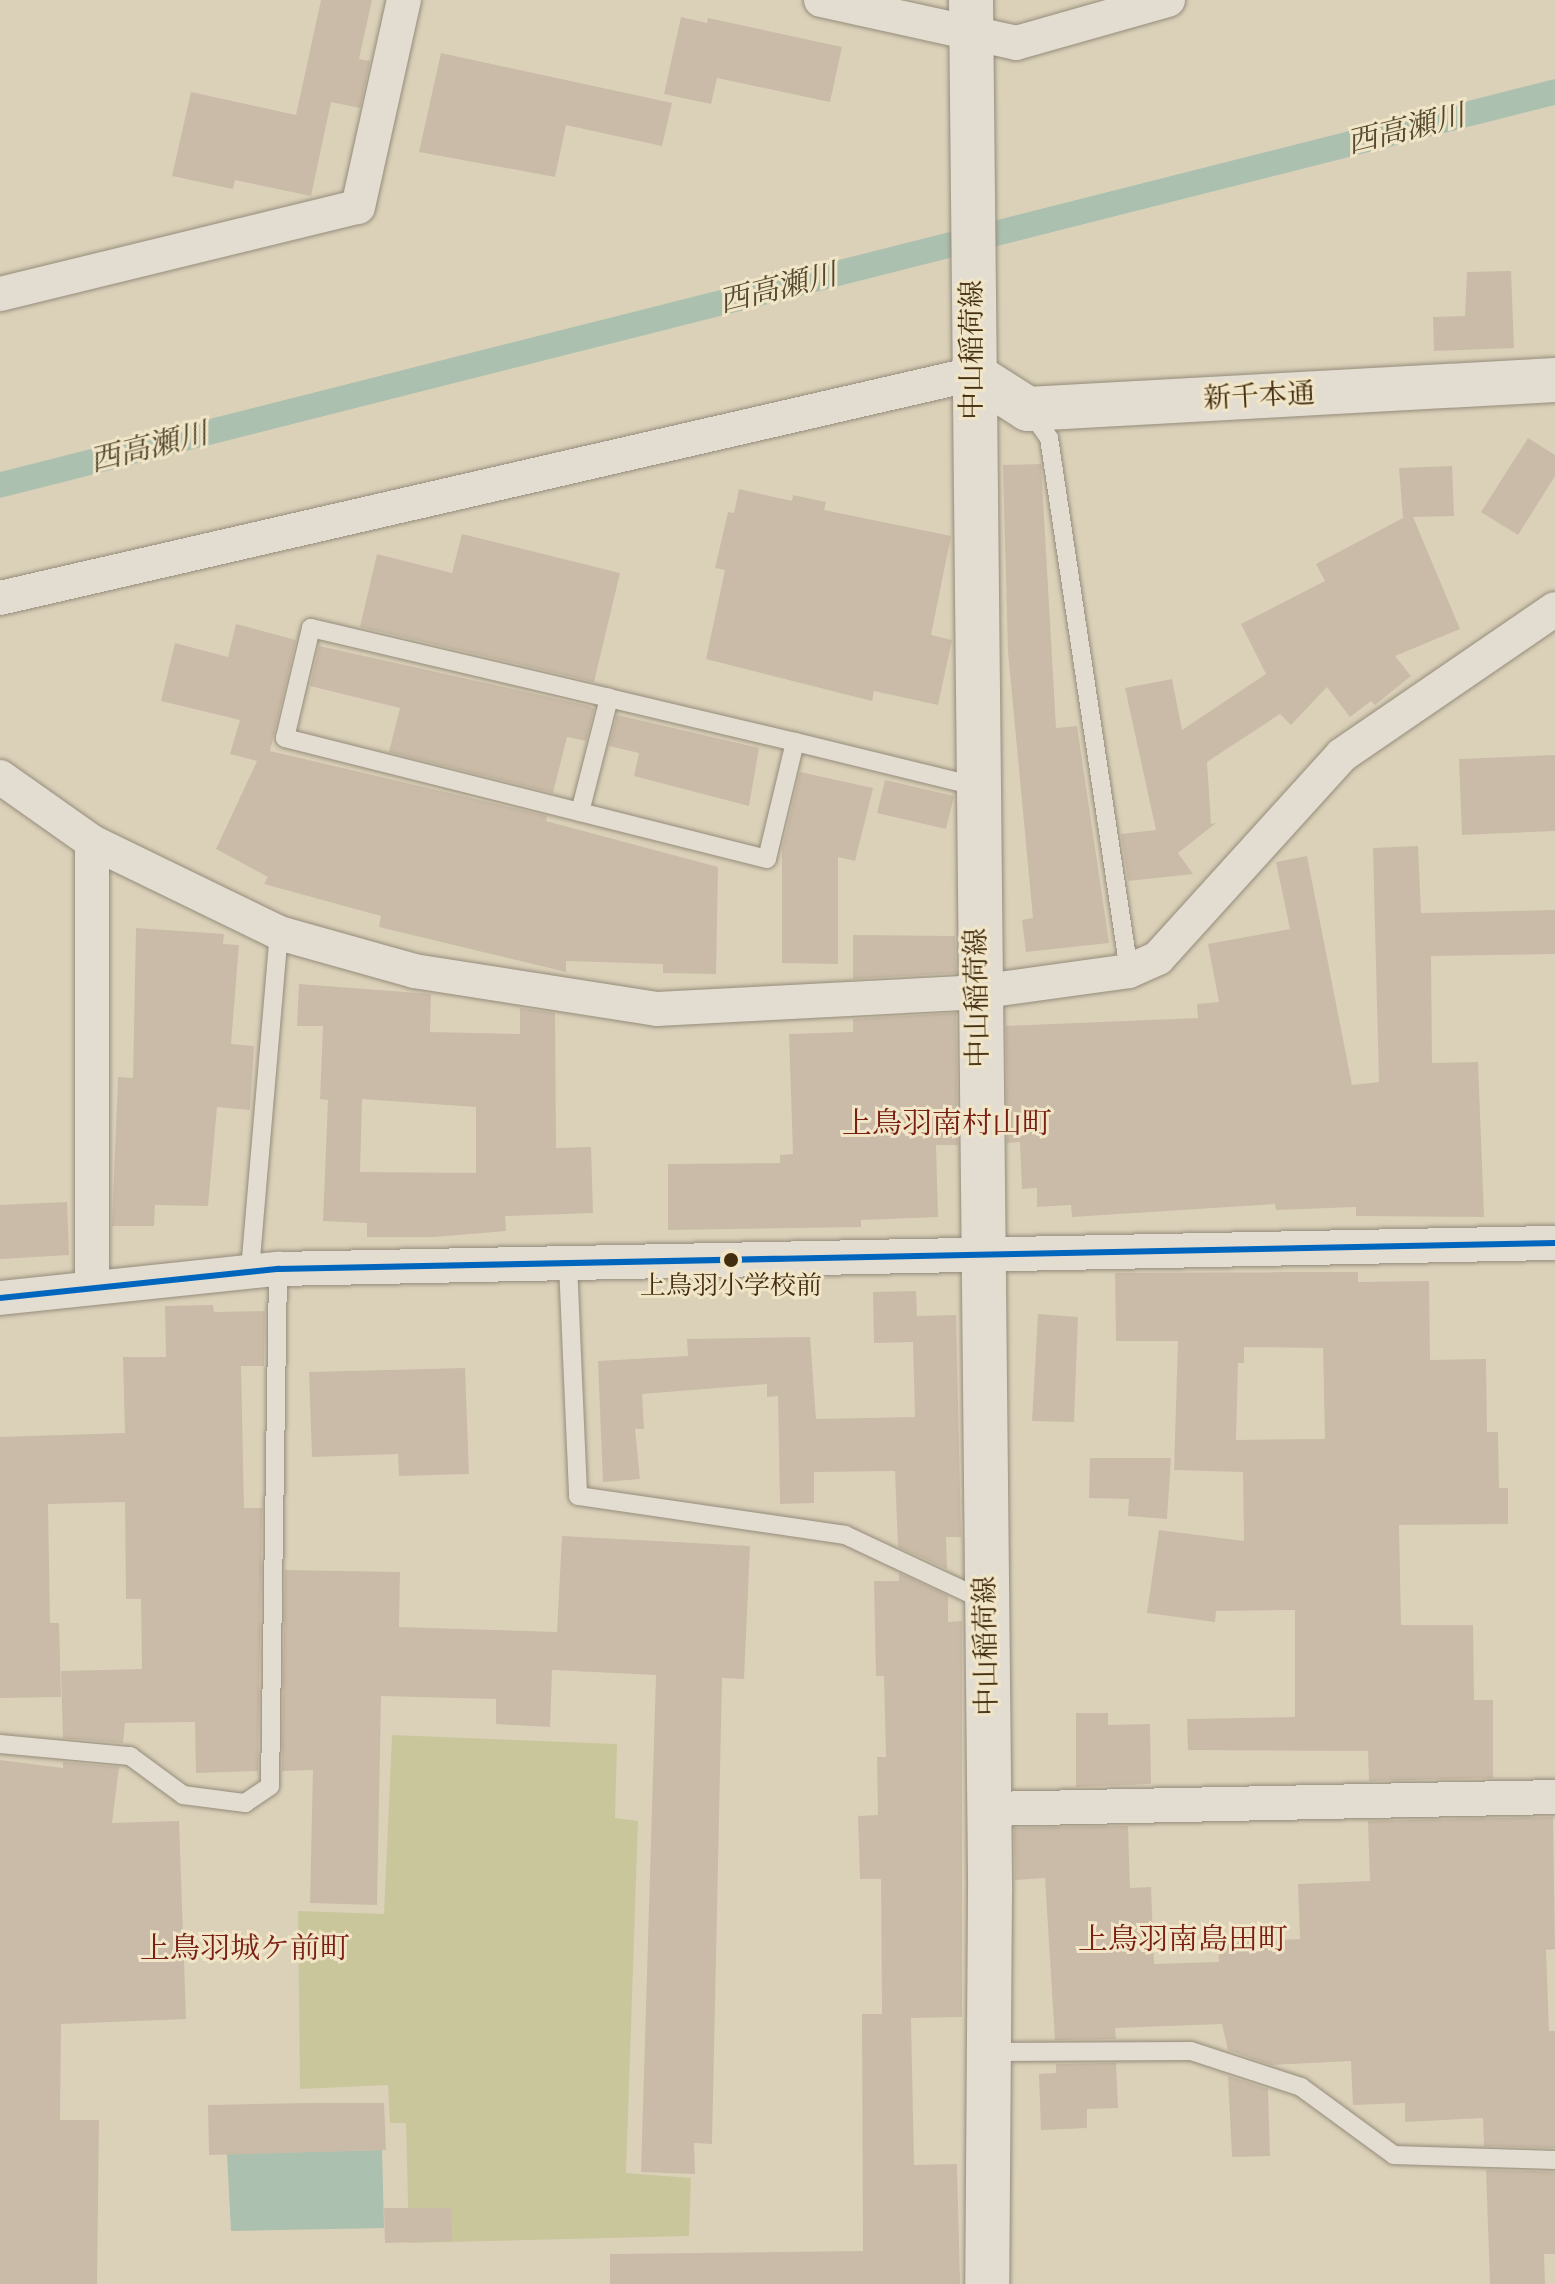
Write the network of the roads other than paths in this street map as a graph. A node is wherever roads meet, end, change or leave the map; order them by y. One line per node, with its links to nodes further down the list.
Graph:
1 (404, 0): 5 (street)
2 (821, 0): 4 (street)
3 (1168, 0): 4 (street)
4 (971, 18): 6 (main road, 中山稲荷線)
5 (0, 294)
6 (973, 360): 8 (main road); 9 (street); 14 (main road, 中山稲荷線)
7 (1555, 380): 8 (main road, 新千本通)
8 (1028, 409): 18 (lane)
9 (0, 598)
10 (1555, 609): 18 (street)
11 (609, 698): 12 (lane); 15 (lane); 15 (lane)
12 (795, 742): 14 (lane); 15 (lane)
13 (0, 777): 16 (street)
14 (976, 786): 19 (main road, 中山稲荷線)
15 (580, 812)
16 (92, 842): 17 (street); 24 (street)
17 (279, 933): 19 (street); 23 (lane)
18 (1129, 971): 19 (street)
19 (978, 992): 21 (main road, 中山稲荷線)
20 (1555, 1243): 21 (street)
21 (982, 1256): 22 (street); 26 (main road, 中山稲荷線)
22 (568, 1264): 23 (street); 26 (lane)
23 (264, 1269): 24 (street); 27 (lane)
24 (92, 1287): 25 (street)
25 (0, 1298)
26 (986, 1601): 29 (main road, 中山稲荷線)
27 (0, 1744)
28 (1555, 1797): 29 (street)
29 (989, 1809): 30 (main road, 中山稲荷線)
30 (989, 2052): 31 (lane); 32 (main road, 中山稲荷線)
31 (1555, 2160)
32 (987, 2284)

